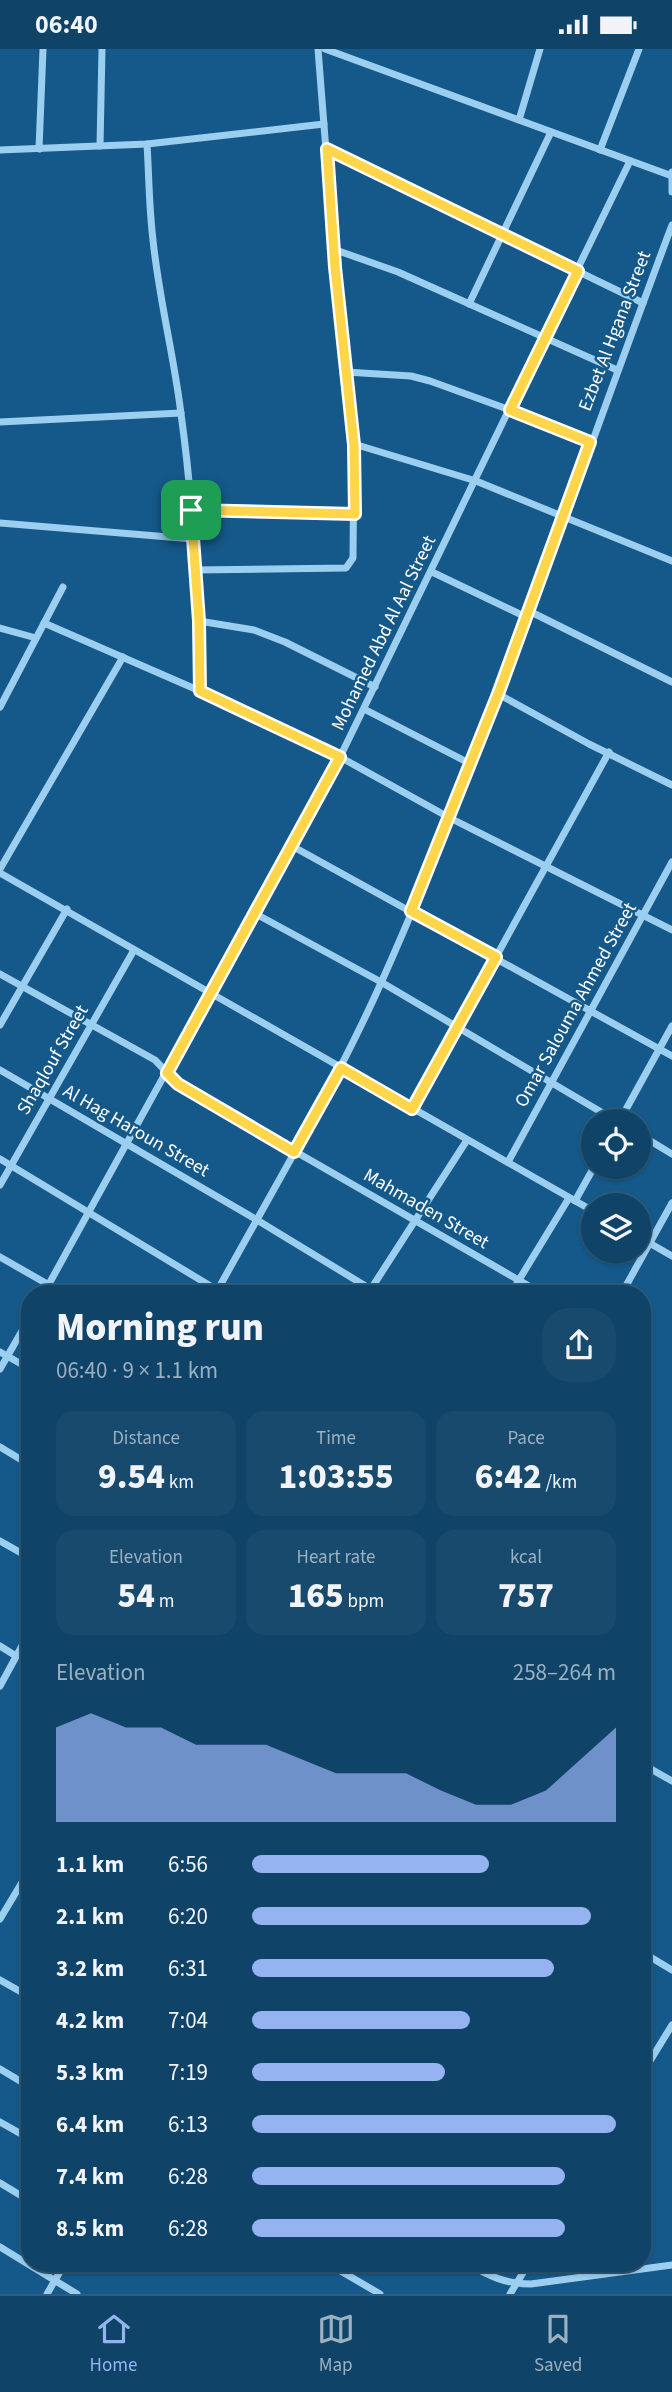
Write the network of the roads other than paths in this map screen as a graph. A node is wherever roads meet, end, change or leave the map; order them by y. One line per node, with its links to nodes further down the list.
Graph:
1 (43, 49): 12 (street)
2 (103, 49): 11 (street)
3 (318, 49): 8 (street)
4 (325, 49): 7 (street)
5 (540, 49): 7 (street)
6 (639, 49): 14 (street)
7 (519, 120): 9 (street)
8 (324, 124): 10 (street); 13 (street)
9 (551, 132): 14 (street); 20 (street)
10 (147, 144): 11 (street); 29 (street)
11 (100, 146): 12 (street)
12 (39, 149): 15 (street)
13 (327, 149): 20 (street); 21 (street)
14 (600, 149): 16 (street)
15 (0, 151)
16 (630, 161): 17 (street); 22 (street, Mohamed Abd Al Aal Street)
17 (671, 174): 18 (street)
18 (672, 192)
19 (672, 225): 23 (street, Ezbet Al Hgana Street)
20 (502, 235): 22 (street); 24 (street)
21 (333, 249): 24 (street); 27 (street)
22 (578, 271): 23 (street); 25 (street, Mohamed Abd Al Aal Street)
23 (643, 303): 26 (street, Ezbet Al Hgana Street)
24 (469, 304): 25 (street)
25 (546, 337): 26 (street); 28 (street, Mohamed Abd Al Aal Street)
26 (617, 370): 31 (street, Ezbet Al Hgana Street)
27 (346, 372): 28 (street); 32 (street)
28 (510, 410): 31 (street); 33 (street, Mohamed Abd Al Aal Street)
29 (181, 413): 30 (street); 34 (street)
30 (0, 422)
31 (590, 442): 36 (street, Ezbet Al Hgana Street)
32 (354, 445): 33 (street); 35 (street)
33 (476, 481): 36 (street); 41 (street, Mohamed Abd Al Aal Street)
34 (191, 510): 35 (street); 38 (street)
35 (355, 514): 40 (street)
36 (563, 518): 39 (street); 43 (street, Ezbet Al Hgana Street)
37 (0, 523): 38 (street)
38 (193, 539): 40 (street)
39 (672, 561)
40 (195, 570): 44 (street)
41 (432, 572): 43 (street); 50 (street, Mohamed Abd Al Aal Street)
42 (63, 587): 45 (street)
43 (528, 614): 49 (street); 52 (street, Ezbet Al Hgana Street)
44 (199, 621): 50 (street); 51 (street)
45 (44, 623): 47 (street); 48 (street)
46 (0, 628): 47 (street)
47 (36, 638): 53 (street)
48 (123, 657): 51 (street); 63 (street)
49 (672, 682)
50 (375, 687): 54 (street, Mohamed Abd Al Aal Street)
51 (200, 691): 56 (street)
52 (498, 694): 55 (street); 57 (street, Ezbet Al Hgana Street)
53 (0, 707)
54 (364, 709): 56 (street, Mohamed Abd Al Aal Street); 57 (street)
55 (609, 753): 58 (street); 62 (street)
56 (340, 757): 59 (street); 60 (street, Mohamed Abd Al Aal Street)
57 (471, 764): 59 (street, Ezbet Al Hgana Street)
58 (672, 785)
59 (450, 818): 62 (street); 65 (street, Ezbet Al Hgana Street)
60 (292, 846): 65 (street); 66 (street, Mohamed Abd Al Aal Street)
61 (672, 862): 67 (street, Omar Salouma Ahmed Street)
62 (546, 866): 67 (street); 70 (street)
63 (0, 871): 64 (street)
64 (66, 909): 69 (street); 73 (street)
65 (411, 911): 70 (street); 72 (street, Ezbet Al Hgana Street)
66 (256, 913): 72 (street); 74 (street, Mohamed Abd Al Aal Street)
67 (643, 915): 68 (street); 75 (street, Omar Salouma Ahmed Street)
68 (672, 930)
69 (134, 950): 74 (street); 77 (street, Shaqlouf Street)
70 (496, 957): 75 (street); 79 (street)
71 (0, 974): 73 (street, Mahmaden Street)
72 (381, 982): 79 (street); 82 (street, Ezbet Al Hgana Street)
73 (22, 987): 76 (street); 77 (street, Mahmaden Street)
74 (211, 994): 82 (street); 84 (street, Mohamed Abd Al Aal Street)
75 (591, 1011): 80 (street); 85 (street, Omar Salouma Ahmed Street)
76 (0, 1025)
77 (91, 1025): 84 (street, Mahmaden Street); 86 (street, Shaqlouf Street)
78 (672, 1026): 80 (street)
79 (457, 1027): 85 (street); 87 (street)
80 (660, 1049): 81 (street); 89 (street)
81 (672, 1056)
82 (341, 1068): 87 (street); 93 (street, Ezbet Al Hgana Street)
83 (0, 1070): 86 (street, Al Hag Haroun Street)
84 (167, 1073): 92 (street, Mohamed Abd Al Aal Street); 93 (street, Mahmaden Street)
85 (552, 1083): 88 (street); 96 (street, Omar Salouma Ahmed Street)
86 (49, 1099): 92 (street, Al Hag Haroun Street); 97 (street, Shaqlouf Street)
87 (412, 1109): 90 (street)
88 (596, 1109)
89 (625, 1109)
90 (467, 1139): 96 (street); 105 (street)
91 (651, 1141): 94 (street)
92 (128, 1145): 103 (street, Mohamed Abd Al Aal Street); 104 (street, Al Hag Haroun Street)
93 (294, 1152): 104 (street, Ezbet Al Hgana Street); 105 (street, Mahmaden Street)
94 (672, 1154)
95 (0, 1159): 97 (street)
96 (508, 1162): 100 (street)
97 (11, 1165): 99 (street, Shaqlouf Street); 103 (street)
98 (586, 1179): 100 (street)
99 (0, 1185)
100 (572, 1199): 102 (street); 111 (street)
101 (672, 1203): 106 (street)
102 (581, 1204)
103 (89, 1212): 112 (street, Mohamed Abd Al Aal Street); 113 (street)
104 (257, 1220): 114 (street, Ezbet Al Hgana Street); 115 (street, Al Hag Haroun Street)
105 (415, 1221): 111 (street, Mahmaden Street); 116 (street)
106 (651, 1241)
107 (651, 1244): 108 (street)
108 (672, 1256)
109 (0, 1258): 112 (street)
110 (639, 1263): 119 (street)
111 (519, 1280): 117 (street); 118 (street, Mahmaden Street)
112 (48, 1285)
113 (207, 1285)
114 (222, 1285)
115 (361, 1285)
116 (376, 1285)
117 (516, 1285)
118 (527, 1285)
119 (626, 1285)
120 (21, 1330): 121 (street)
121 (4, 1354): 122 (street); 123 (street)
122 (21, 1364)
123 (0, 1369)
124 (0, 1447): 125 (street)
125 (21, 1460)
126 (0, 1541): 127 (street)
127 (21, 1553)
128 (0, 1646): 130 (street)
129 (21, 1647): 130 (street)
130 (16, 1656): 131 (street)
131 (0, 1686)
132 (651, 1769): 133 (street)
133 (672, 1781)
134 (21, 1884): 135 (street)
135 (0, 1919)
136 (651, 1957): 137 (street)
137 (672, 1970)
138 (0, 1980): 139 (street)
139 (21, 1992)
140 (672, 2025): 141 (street)
141 (651, 2059)
142 (0, 2069): 143 (street)
143 (21, 2082)
144 (0, 2122): 145 (street)
145 (21, 2134)
146 (1, 2185): 147 (street)
147 (21, 2196)
148 (0, 2247): 149 (street)
149 (21, 2260)
150 (672, 2265): 151 (street)
151 (651, 2268)
152 (40, 2272): 158 (street)
153 (60, 2272): 158 (street)
154 (342, 2272): 162 (street)
155 (482, 2272): 159 (street)
156 (524, 2272): 159 (street)
157 (620, 2272): 159 (street)
158 (54, 2281): 160 (street); 161 (street)
159 (517, 2284): 163 (street)
160 (47, 2294)
161 (77, 2294)
162 (380, 2294)
163 (510, 2294)

